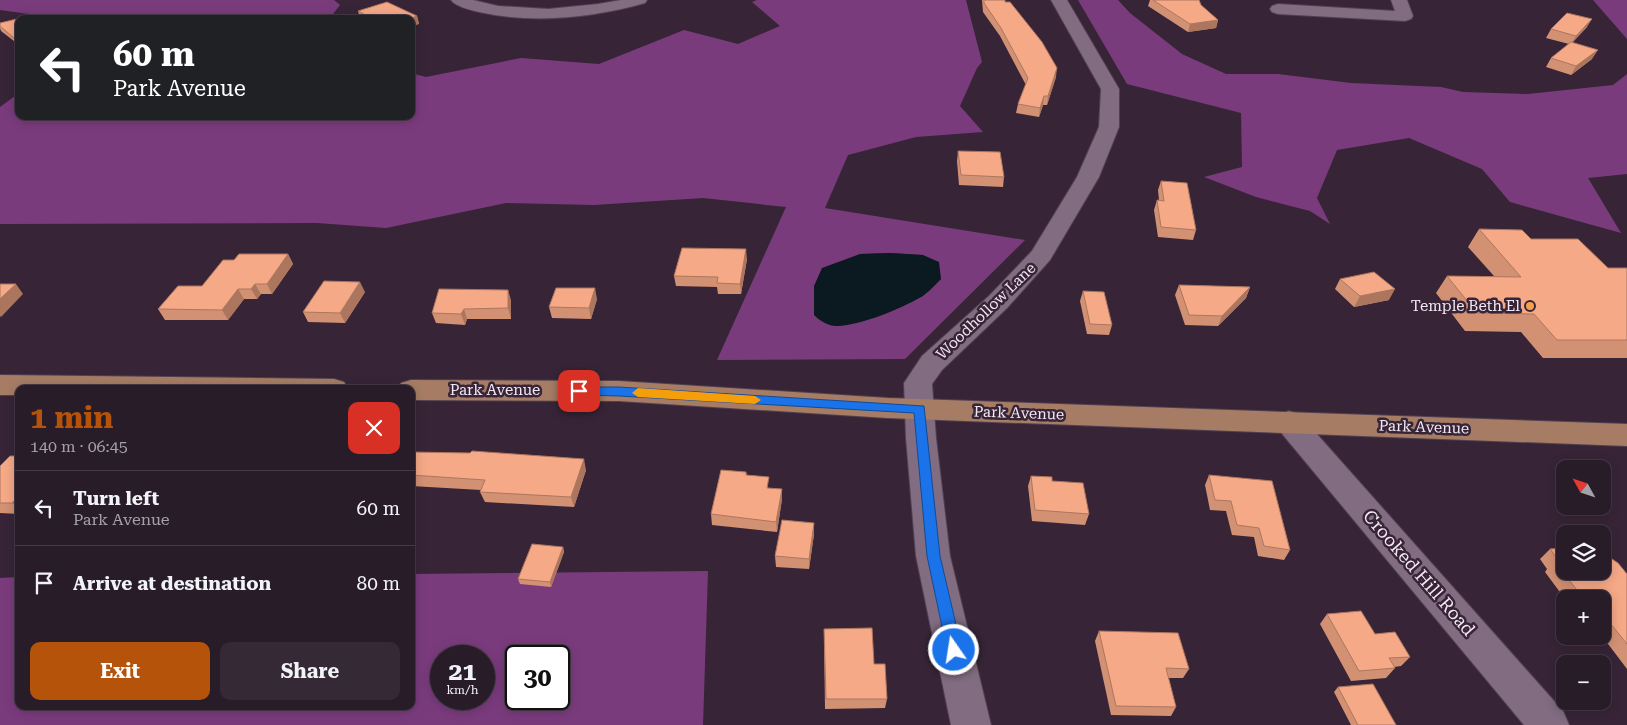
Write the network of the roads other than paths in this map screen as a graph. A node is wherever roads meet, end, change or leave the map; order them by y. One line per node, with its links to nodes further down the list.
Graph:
1 (459, 0): 2 (street)
2 (639, 0)
3 (1060, 0): 9 (street, Woodhollow Lane)
4 (1399, 0): 5 (street)
5 (1278, 9)
6 (0, 385): 7 (main road)
7 (15, 385)
8 (415, 390): 9 (main road, Park Avenue)
9 (919, 409): 10 (main road, Park Avenue); 12 (street, Woodhollow Lane)
10 (1289, 422): 11 (main road, Park Avenue); 13 (street, Crooked Hill Road)
11 (1627, 435)
12 (971, 725)
13 (1549, 725)

